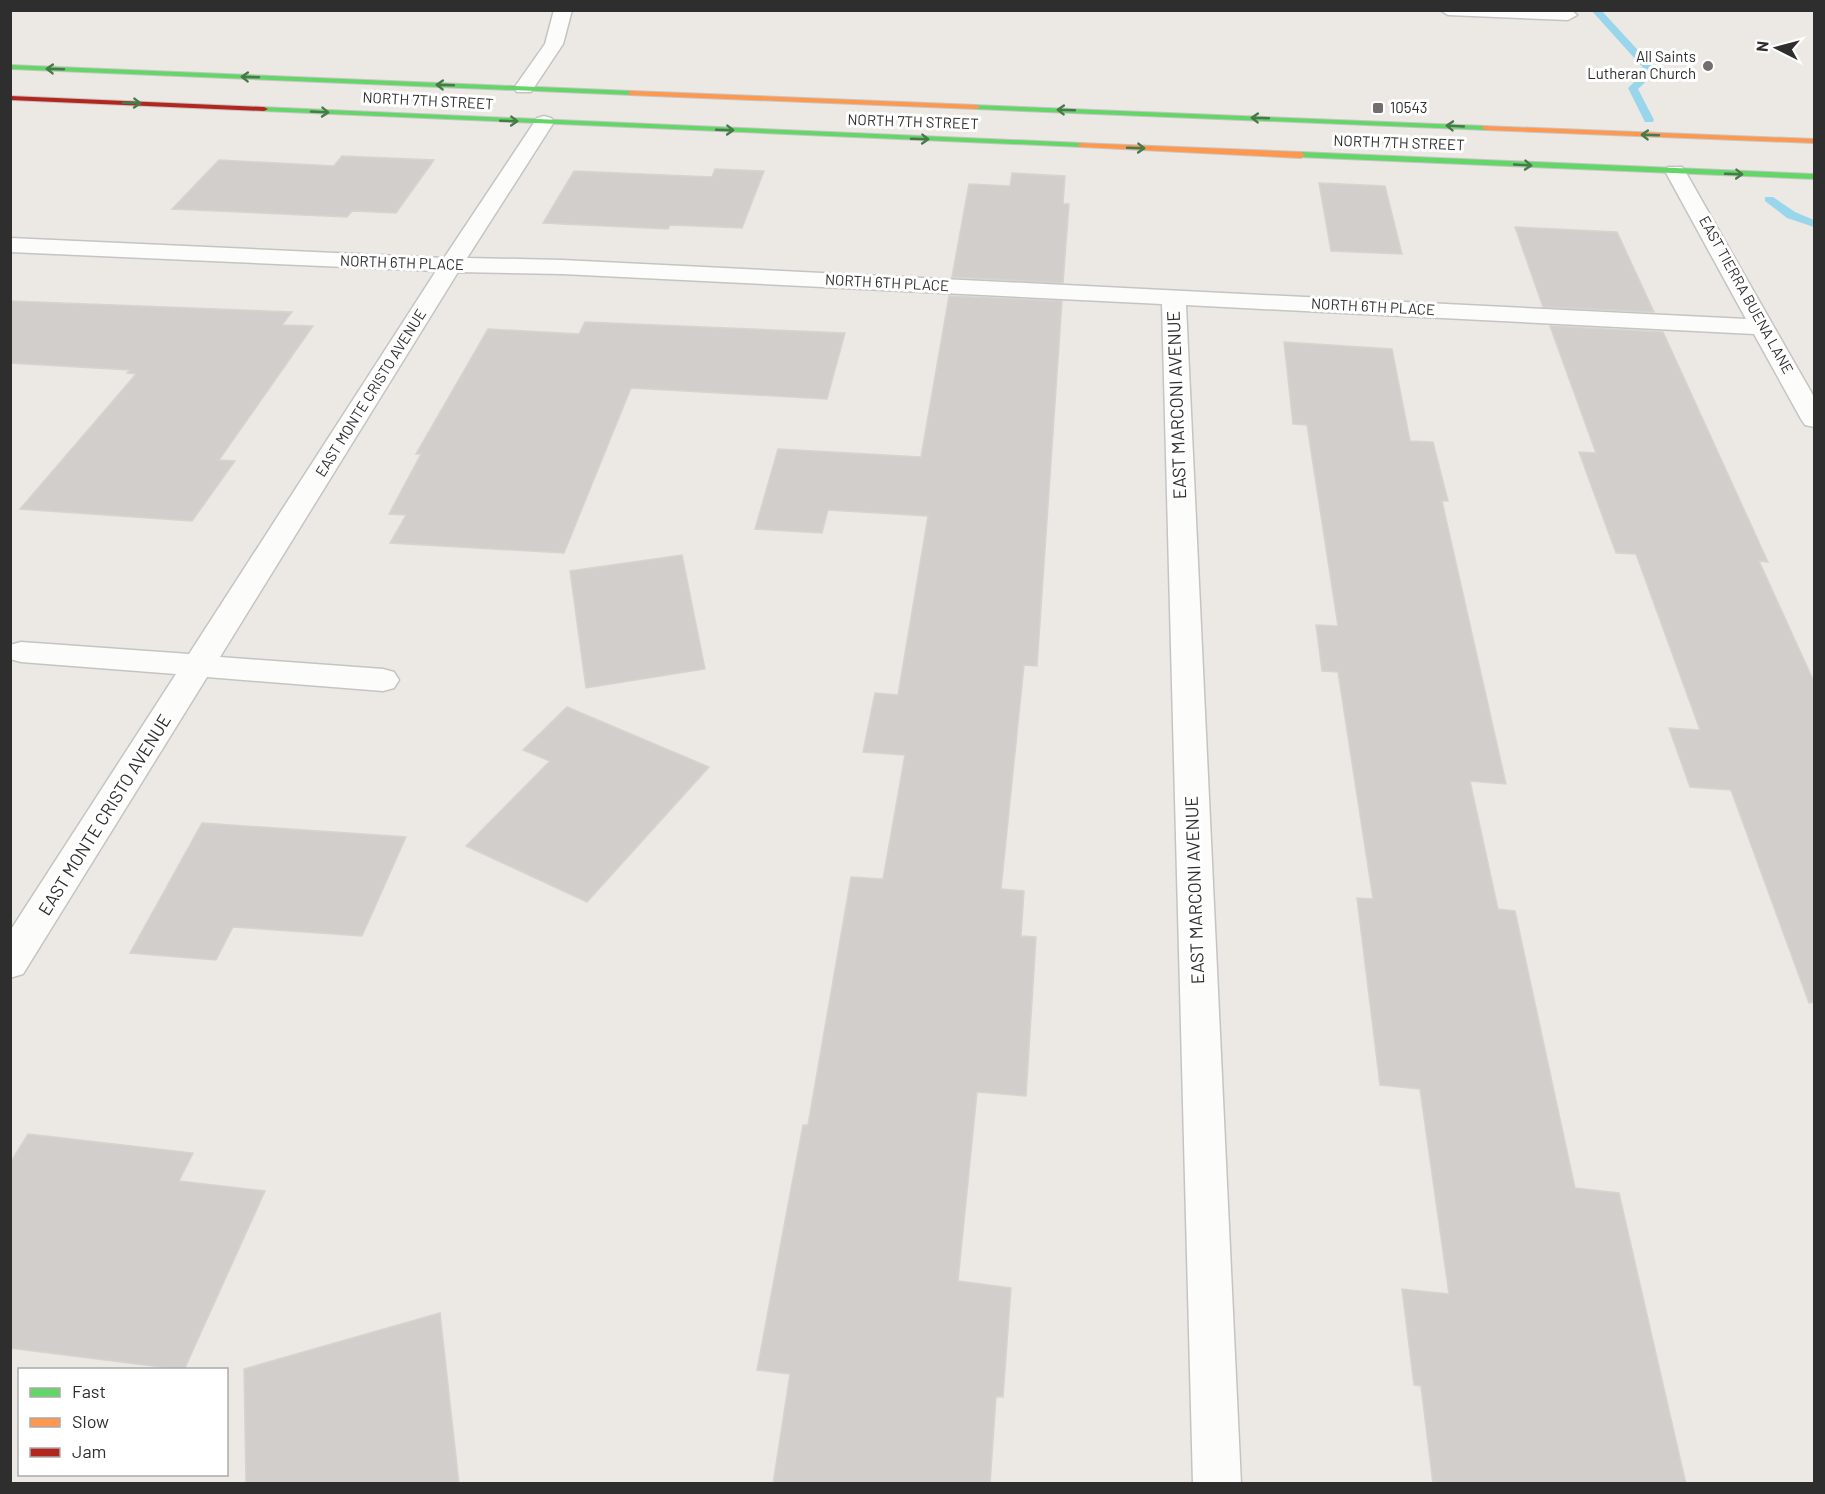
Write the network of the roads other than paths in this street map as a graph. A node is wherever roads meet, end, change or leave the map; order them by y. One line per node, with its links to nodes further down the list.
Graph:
1 (563, 10): 5 (street)
2 (1448, 10): 3 (street)
3 (1568, 15)
4 (10, 67): 5 (main road, NORTH 7TH STREET, one-way to 4)
5 (524, 88): 8 (main road); 11 (main road); 12 (main road, NORTH 7TH STREET, one-way to 5)
6 (317, 97): 9 (main road)
7 (10, 98): 9 (main road, NORTH 7TH STREET, one-way to 9)
8 (472, 101)
9 (261, 109): 10 (main road, NORTH 7TH STREET, one-way to 10)
10 (544, 122): 11 (main road, NORTH 7TH STREET); 22 (street, EAST MONTE CRISTO AVENUE)
11 (686, 129): 18 (main road, NORTH 7TH STREET, one-way to 18)
12 (1708, 137): 13 (main road, NORTH 7TH STREET); 14 (main road); 15 (main road)
13 (1815, 141)
14 (1663, 150)
15 (1738, 151)
16 (1641, 155): 18 (main road)
17 (1756, 159): 20 (main road)
18 (1574, 167): 19 (main road, NORTH 7TH STREET)
19 (1676, 171): 20 (main road, NORTH 7TH STREET, one-way to 20); 24 (street, EAST TIERRA BUENA LANE)
20 (1815, 177)
21 (10, 245): 22 (street, NORTH 6TH PLACE)
22 (451, 265): 23 (street, NORTH 6TH PLACE); 27 (street, EAST MONTE CRISTO AVENUE)
23 (1173, 297): 24 (street, NORTH 6TH PLACE); 30 (street, EAST MARCONI AVENUE)
24 (1764, 327): 25 (street, EAST TIERRA BUENA LANE)
25 (1815, 419)
26 (21, 652): 27 (street)
27 (200, 666): 28 (street); 29 (street, EAST MONTE CRISTO AVENUE)
28 (383, 680)
29 (10, 963)
30 (1217, 1484)

